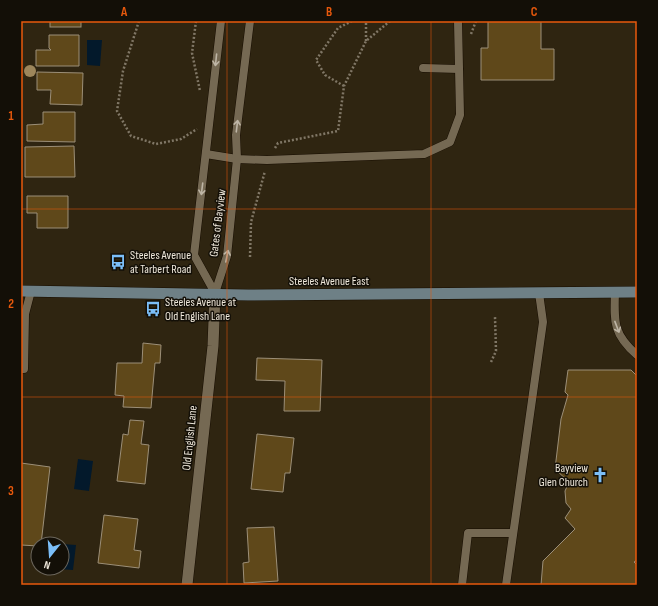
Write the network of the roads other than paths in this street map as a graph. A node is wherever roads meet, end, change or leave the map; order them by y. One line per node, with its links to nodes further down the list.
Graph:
1 (220, 21): 6 (lane, Gates of Bayview, one-way to 6)
2 (250, 21): 7 (lane, Gates of Bayview, one-way to 2)
3 (458, 21): 5 (lane)
4 (423, 68): 5 (lane)
5 (459, 69): 7 (lane)
6 (206, 154): 7 (lane); 11 (lane, Gates of Bayview, one-way to 11)
7 (238, 159): 11 (lane, Gates of Bayview, one-way to 7)
8 (26, 291): 11 (main road, Steeles Avenue East); 14 (lane)
9 (615, 292): 10 (main road, Steeles Avenue East); 12 (main road, Steeles Avenue East); 13 (lane, one-way to 13)
10 (637, 292)
11 (216, 293): 12 (main road, Steeles Avenue East); 16 (street, Old English Lane)
12 (539, 293): 15 (lane)
13 (637, 355)
14 (21, 369)
15 (513, 533): 17 (lane); 18 (lane)
16 (187, 585)
17 (462, 585)
18 (506, 585)

